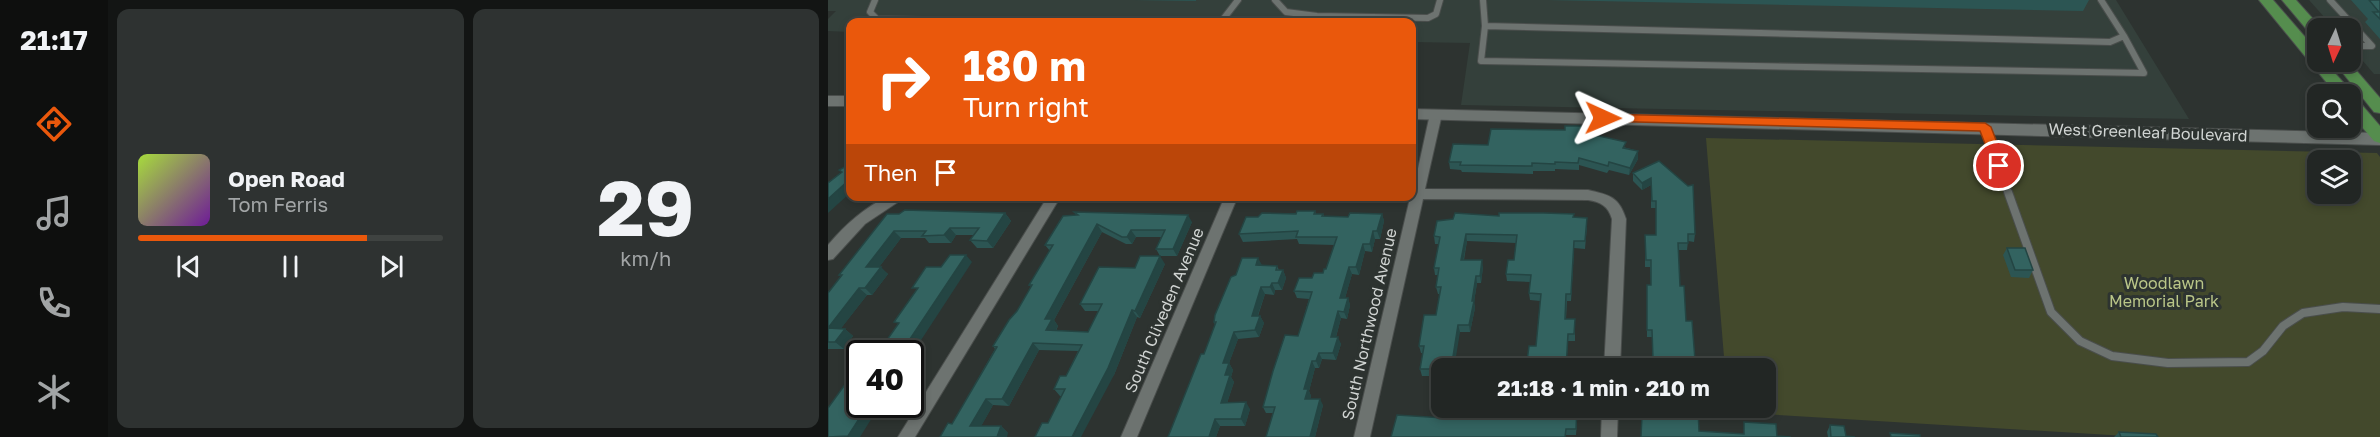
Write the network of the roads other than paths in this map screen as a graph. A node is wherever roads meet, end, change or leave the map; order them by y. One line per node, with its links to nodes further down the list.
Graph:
1 (875, 0): 10 (lane)
2 (1238, 0): 11 (lane)
3 (1275, 0): 4 (lane)
4 (1440, 0)
5 (1484, 0): 14 (lane)
6 (2101, 0): 16 (lane)
7 (2266, 0): 19 (main road)
8 (2289, 0): 13 (main road)
9 (2330, 0): 12 (lane)
10 (876, 18)
11 (1224, 18)
12 (2346, 18)
13 (2307, 21)
14 (1485, 26): 16 (lane); 16 (lane)
15 (2361, 34): 17 (lane)
16 (2124, 36)
17 (2361, 46)
18 (2349, 72): 22 (main road)
19 (2336, 84)
20 (828, 101): 21 (street)
21 (846, 101)
22 (2380, 108)
23 (1416, 114): 24 (street, West Greenleaf Boulevard)
24 (1436, 114): 26 (street, West Greenleaf Boulevard); 28 (street, South Northwood Avenue)
25 (2361, 115): 27 (main road)
26 (1985, 127): 27 (street, West Greenleaf Boulevard); 35 (lane)
27 (2380, 138)
28 (1416, 187)
29 (1416, 194): 36 (street)
30 (890, 201): 34 (street)
31 (1052, 201): 38 (street)
32 (1230, 201): 39 (street, South Cliveden Avenue)
33 (1413, 201): 40 (street, South Northwood Avenue)
34 (828, 255)
35 (2380, 309)
36 (1613, 358)
37 (1610, 418): 41 (street)
38 (906, 437)
39 (1129, 437)
40 (1362, 437)
41 (1609, 437)

